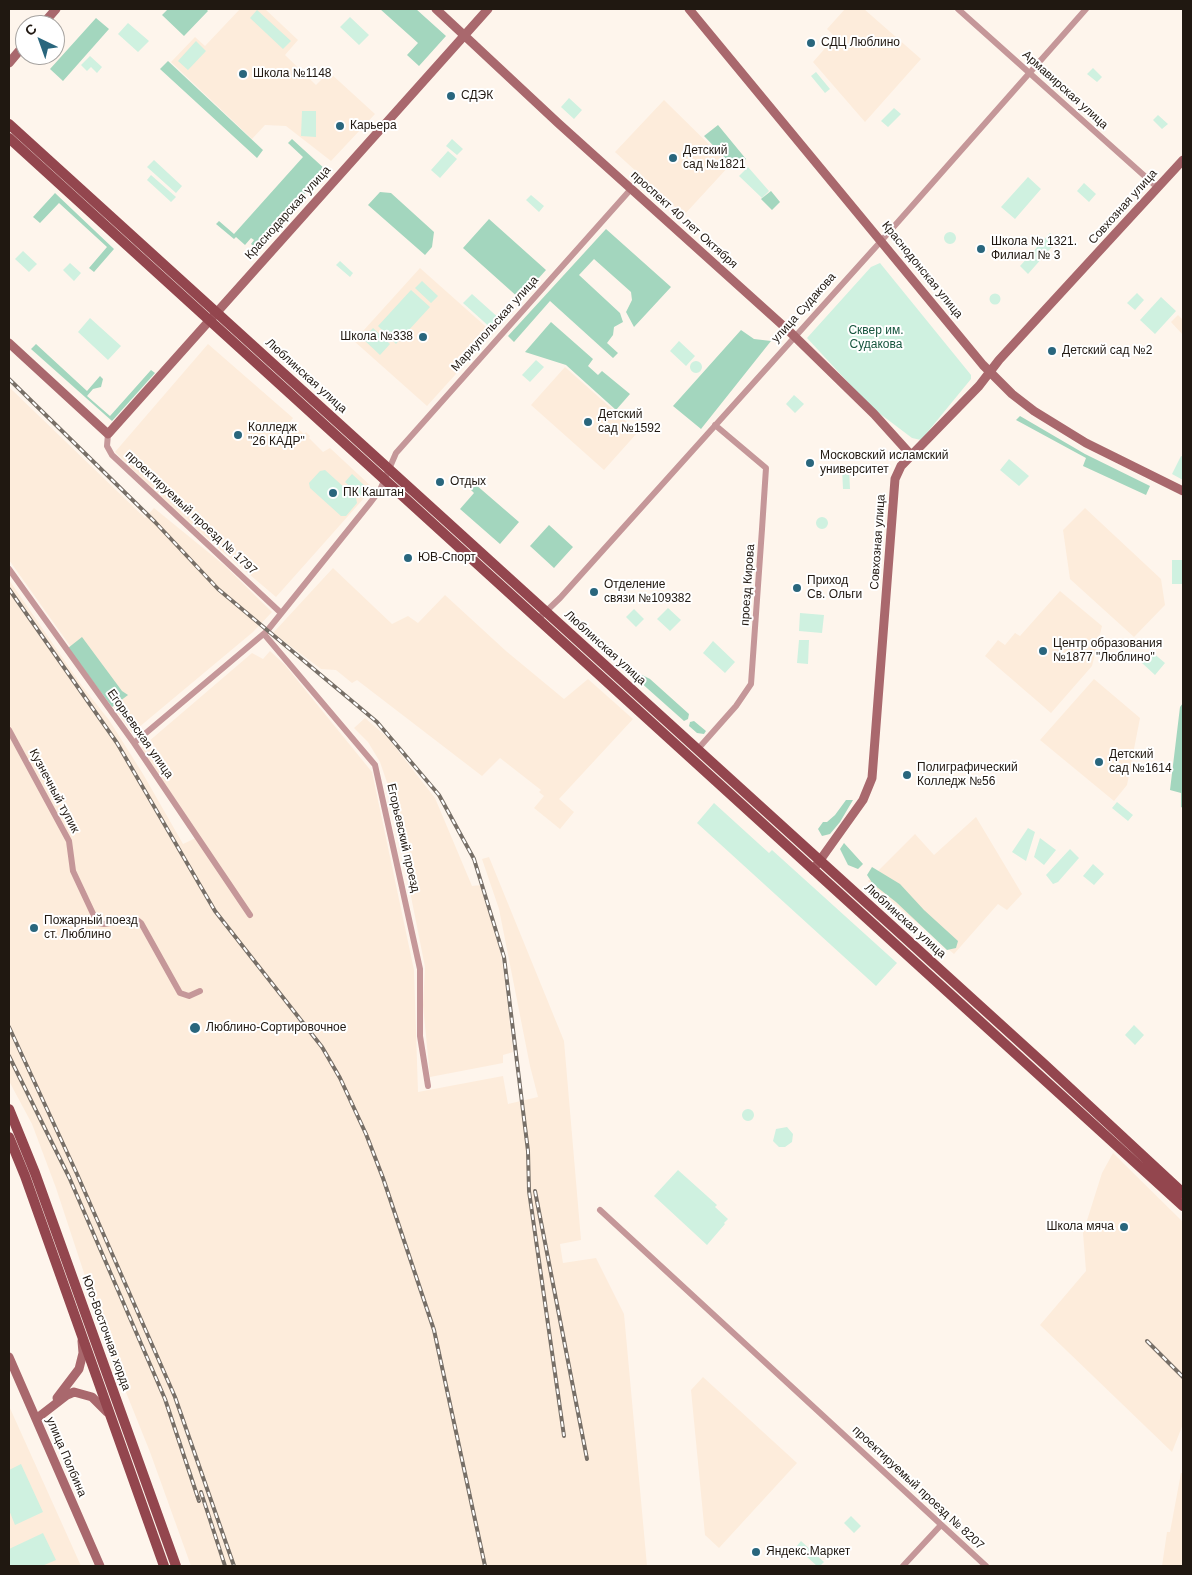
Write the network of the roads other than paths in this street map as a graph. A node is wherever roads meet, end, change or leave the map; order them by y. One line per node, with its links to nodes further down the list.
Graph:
1 (436, 9): 6 (street, проспект 40 лет Октября)
2 (488, 9): 6 (street, Краснодарская улица)
3 (689, 9): 13 (street, Краснодонская улица)
4 (958, 9): 7 (street, Армавирская улица)
5 (1086, 9): 7 (street, улица Судакова)
6 (464, 35): 11 (street, проспект 40 лет Октября); 14 (street, Краснодарская улица)
7 (1029, 73): 12 (street, Армавирская улица); 13 (street, улица Судакова)
8 (9, 124): 14 (main road, Люблинская улица)
9 (9, 138): 14 (main road, Люблинская улица)
10 (1183, 160): 12 (street, Совхозная улица)
11 (631, 188): 15 (street, проспект 40 лет Октября); 21 (street, Мариупольская улица)
12 (1158, 188): 17 (street, Совхозная улица)
13 (882, 240): 15 (street, улица Судакова); 17 (street, Краснодонская улица)
14 (212, 315): 19 (street, Краснодарская улица); 21 (main road, Люблинская улица); 22 (main road, Люблинская улица)
15 (794, 337): 18 (street, улица Судакова); 20 (street, проспект 40 лет Октября)
16 (9, 343): 19 (street)
17 (990, 372): 20 (street, Совхозная улица); 23 (street, Краснодонская улица)
18 (715, 425): 25 (street, улица Судакова); 31 (street, проезд Кирова)
19 (108, 434): 26 (street, проектируемый проезд № 1797)
20 (911, 455): 32 (street, Совхозная улица)
21 (388, 468): 22 (street, Мариупольская улица); 25 (main road, Люблинская улица)
22 (384, 479): 26 (street); 27 (main road, Люблинская улица)
23 (1183, 491)
24 (9, 569): 30 (street, Егорьевская улица)
25 (546, 612): 27 (street, улица Судакова); 31 (main road, Люблинская улица)
26 (281, 613): 28 (street)
27 (537, 620): 33 (main road, Люблинская улица)
28 (264, 634): 30 (street); 36 (street, Егорьевский проезд)
29 (9, 730): 35 (street, Кузнечный тупик)
30 (134, 743): 34 (street, Егорьевская улица)
31 (698, 750): 32 (main road, Люблинская улица)
32 (820, 861): 33 (street, Совхозная улица); 39 (main road, Люблинская улица)
33 (813, 870): 40 (main road, Люблинская улица)
34 (250, 914)
35 (200, 991)
36 (428, 1086)
37 (9, 1109): 50 (main road, Юго-Восточная хорда)
38 (9, 1137): 42 (main road, Юго-Восточная хорда)
39 (1183, 1193)
40 (1183, 1206)
41 (600, 1210): 47 (street, проектируемый проезд № 8207)
42 (81, 1334): 44 (street); 45 (main road, Юго-Восточная хорда)
43 (9, 1357): 46 (street, улица Полбина)
44 (48, 1410): 45 (street); 46 (street)
45 (111, 1416): 49 (main road, Юго-Восточная хорда)
46 (36, 1419): 48 (street, улица Полбина)
47 (941, 1525): 51 (street); 52 (street, проектируемый проезд № 8207)
48 (100, 1566)
49 (164, 1566)
50 (176, 1566)
51 (903, 1566)
52 (986, 1566)

